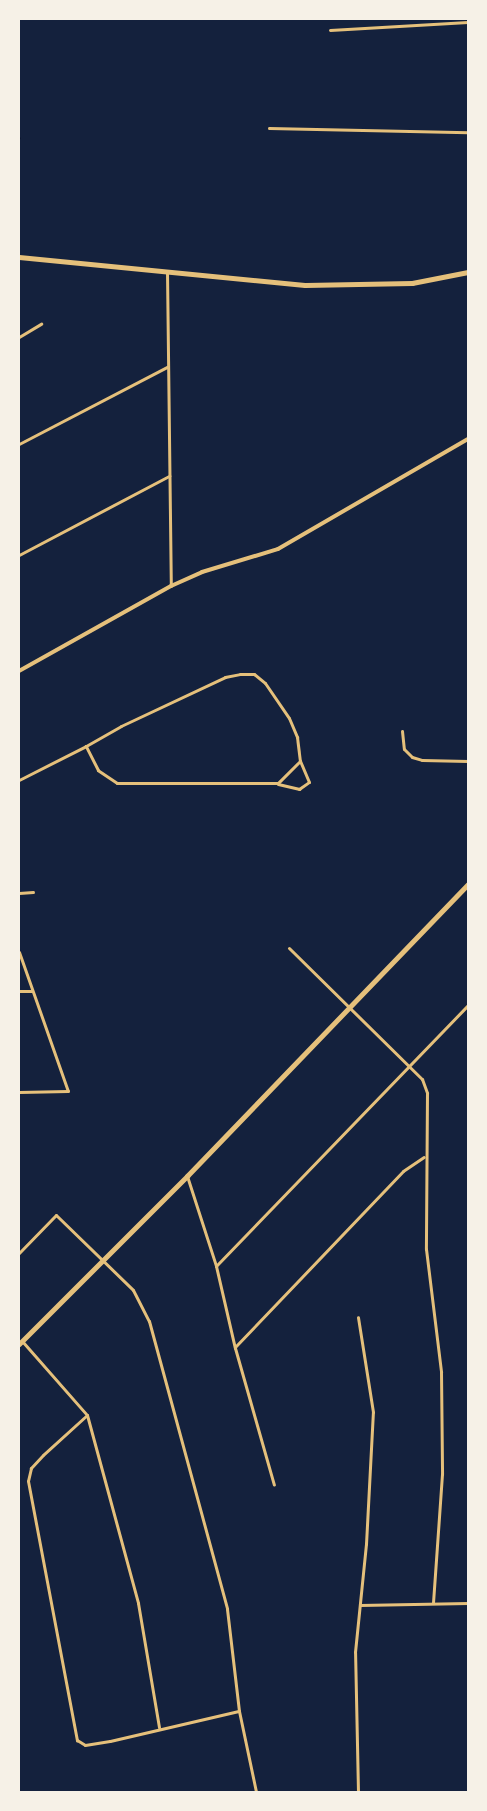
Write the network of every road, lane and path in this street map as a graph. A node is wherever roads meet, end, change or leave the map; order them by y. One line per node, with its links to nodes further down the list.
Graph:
1 (468, 22): 2 (street)
2 (330, 30)
3 (269, 128): 4 (street)
4 (468, 132)
5 (19, 257): 6 (main road)
6 (167, 272): 7 (main road); 10 (street)
7 (468, 272)
8 (41, 324): 9 (street)
9 (19, 337)
10 (167, 366): 12 (street); 13 (street)
11 (468, 439): 15 (street)
12 (19, 444)
13 (169, 476): 14 (street); 15 (street)
14 (19, 555)
15 (171, 586): 16 (street)
16 (19, 670)
17 (402, 731): 20 (street)
18 (86, 746): 19 (street); 21 (street); 22 (street)
19 (300, 761): 22 (street); 22 (street)
20 (468, 761)
21 (19, 780)
22 (278, 783)
23 (468, 884): 30 (main road)
24 (33, 892): 25 (street)
25 (19, 893)
26 (289, 948): 30 (street)
27 (19, 952): 29 (street)
28 (19, 991): 29 (street)
29 (32, 991): 33 (street)
30 (350, 1005): 32 (street); 35 (main road)
31 (468, 1005): 32 (street)
32 (409, 1067): 34 (street); 38 (street)
33 (19, 1092)
34 (424, 1157): 41 (street); 44 (street)
35 (187, 1176): 37 (main road); 38 (street)
36 (19, 1253): 37 (street)
37 (102, 1258): 40 (main road); 47 (street)
38 (216, 1266): 41 (street)
39 (358, 1317): 46 (street)
40 (21, 1342): 42 (street)
41 (235, 1348): 43 (street)
42 (87, 1416): 48 (street); 48 (street)
43 (274, 1485)
44 (433, 1603): 45 (street); 46 (street)
45 (468, 1603)
46 (360, 1605): 50 (street)
47 (240, 1711): 48 (street); 49 (street)
48 (159, 1727)
49 (256, 1792)
50 (358, 1792)

